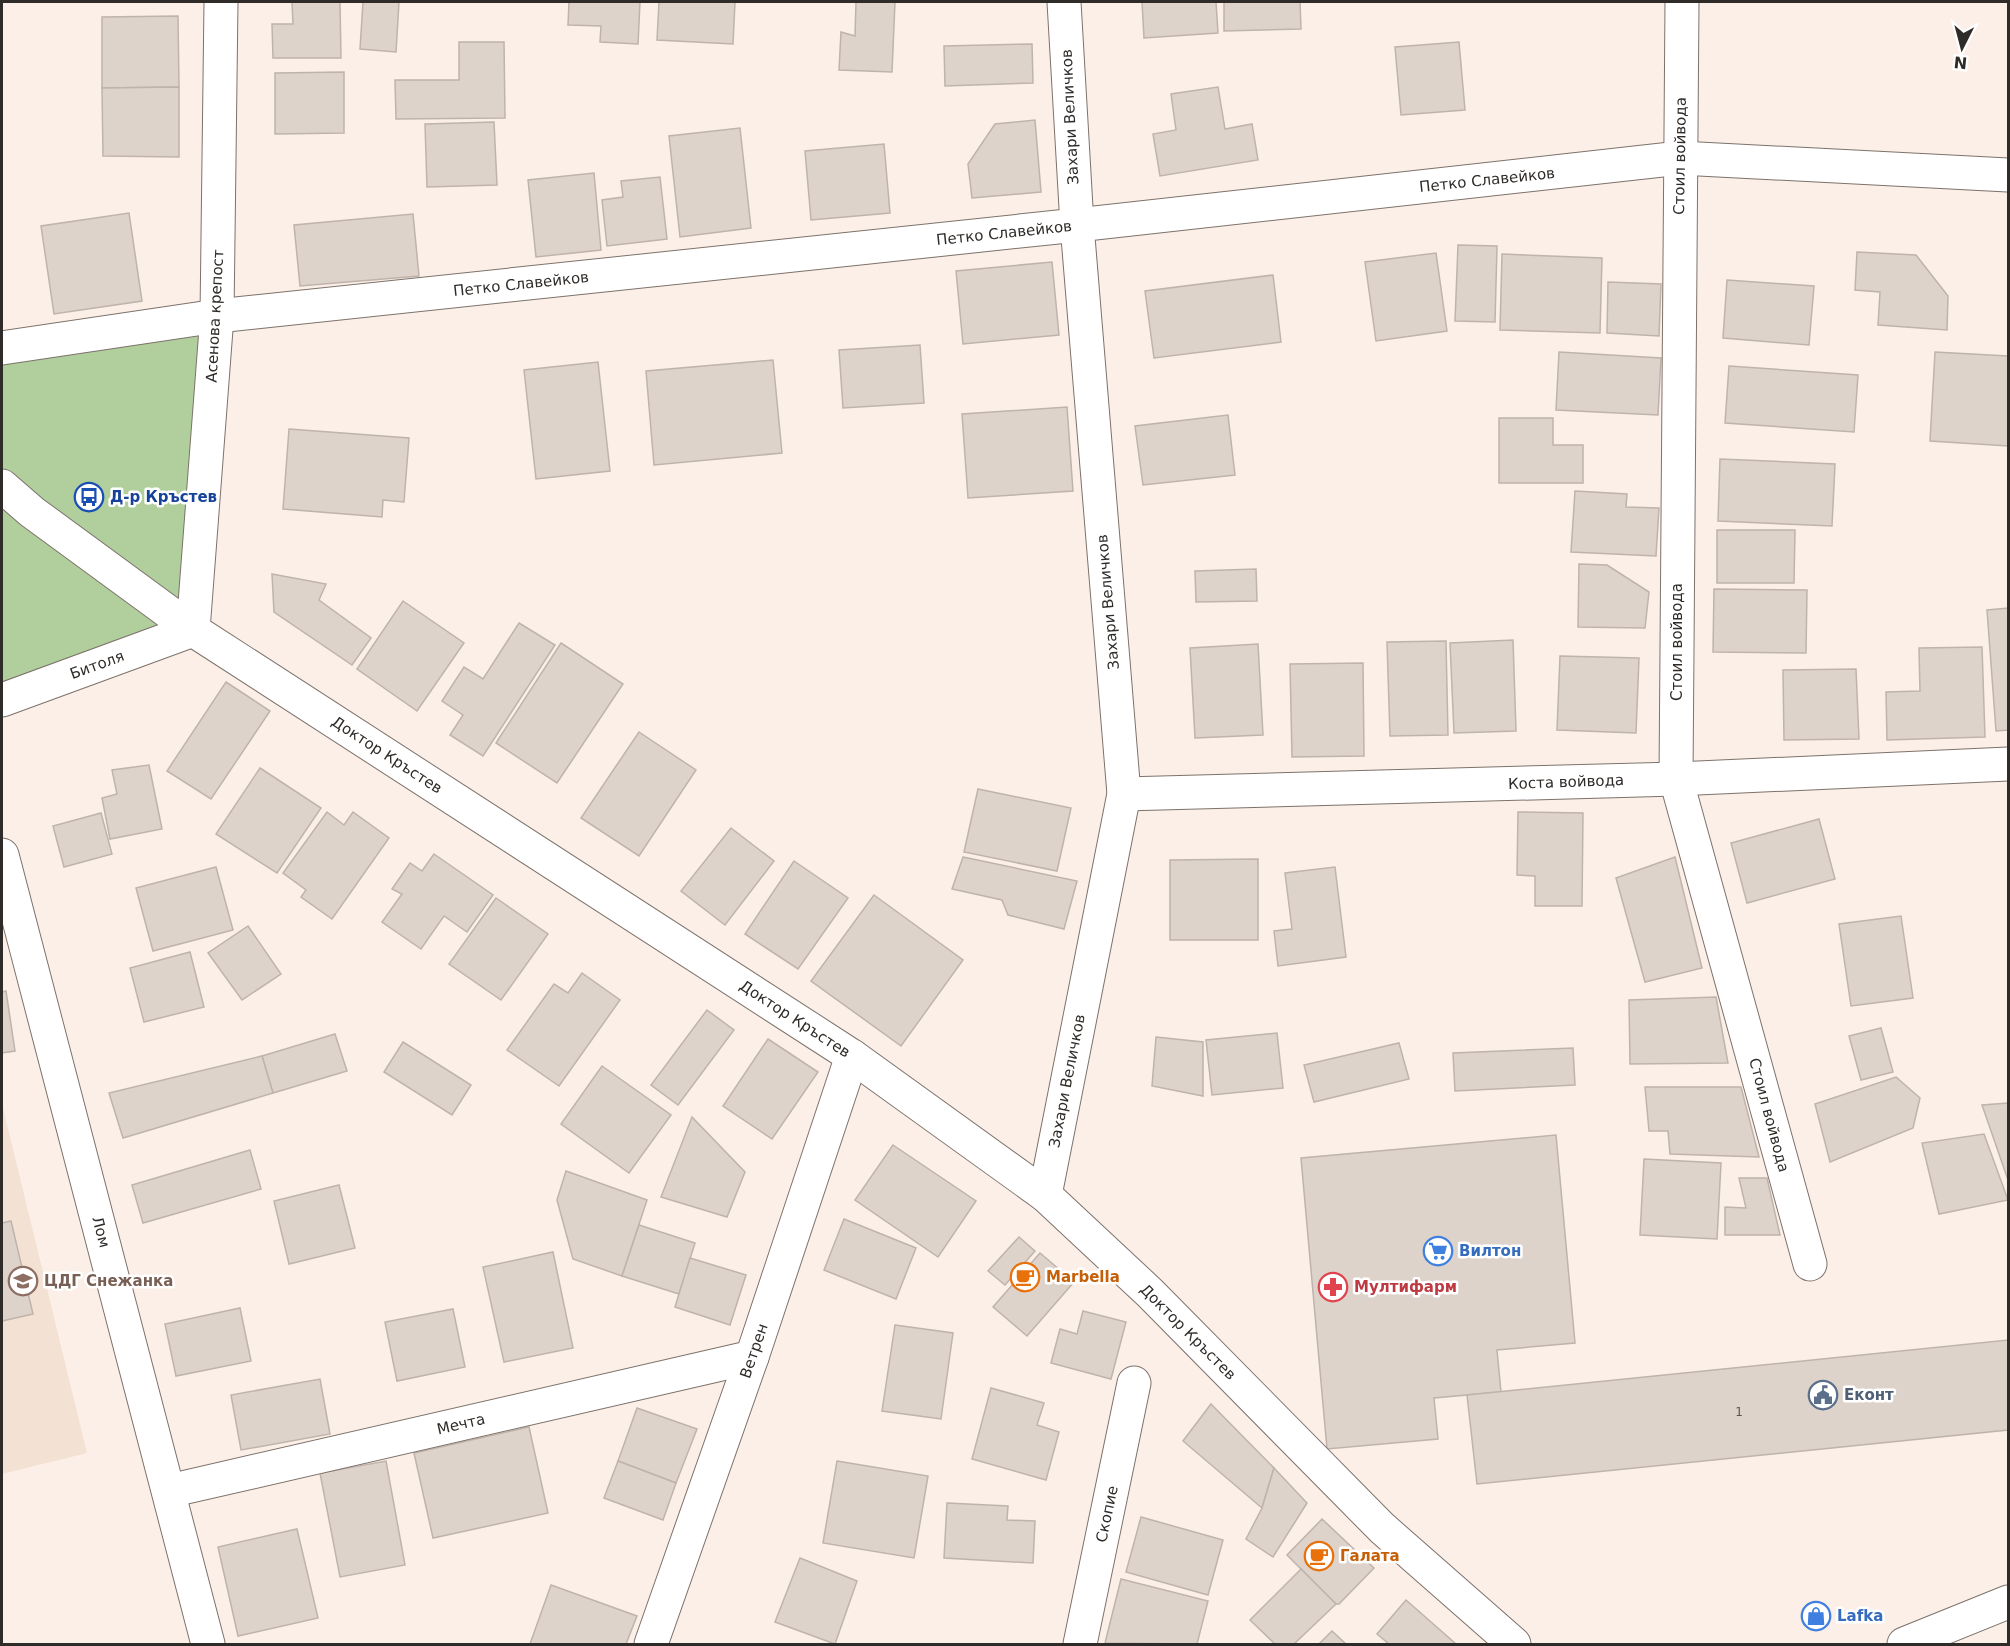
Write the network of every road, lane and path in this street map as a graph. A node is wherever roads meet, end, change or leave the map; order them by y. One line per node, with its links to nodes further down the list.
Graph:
1 (221, 2): 7 (street, Асенова крепост)
2 (1064, 2): 6 (street, Захари Величков)
3 (1682, 2): 4 (street, Стоил войвода)
4 (1680, 158): 5 (street, Петко Славейков); 6 (street, Петко Славейков); 13 (street, Стоил войвода)
5 (2008, 175)
6 (1077, 225): 7 (street, Петко Славейков); 14 (street, Захари Величков)
7 (217, 316): 8 (street, Петко Славейков); 10 (street, Асенова крепост)
8 (2, 348)
9 (2, 486): 10 (street, Доктор Кръстев)
10 (193, 630): 11 (street, Битоля); 16 (street, Доктор Кръстев)
11 (2, 700)
12 (2008, 764): 13 (street, Коста войвода)
13 (1676, 779): 14 (street, Коста войвода); 18 (street, Стоил войвода)
14 (1124, 794): 17 (street, Захари Величков)
15 (2, 855): 21 (street, Лом)
16 (852, 1056): 17 (street, Доктор Кръстев); 19 (street, Ветрен)
17 (1045, 1195): 26 (street, Доктор Кръстев)
18 (1810, 1264)
19 (752, 1358): 21 (street, Мечта); 24 (street, Ветрен)
20 (1134, 1383): 25 (street, Скопие)
21 (169, 1491): 23 (street, Лом)
22 (2008, 1602): 27 (street)
23 (208, 1644)
24 (651, 1644)
25 (1080, 1644)
26 (1514, 1644)
27 (1904, 1644)

